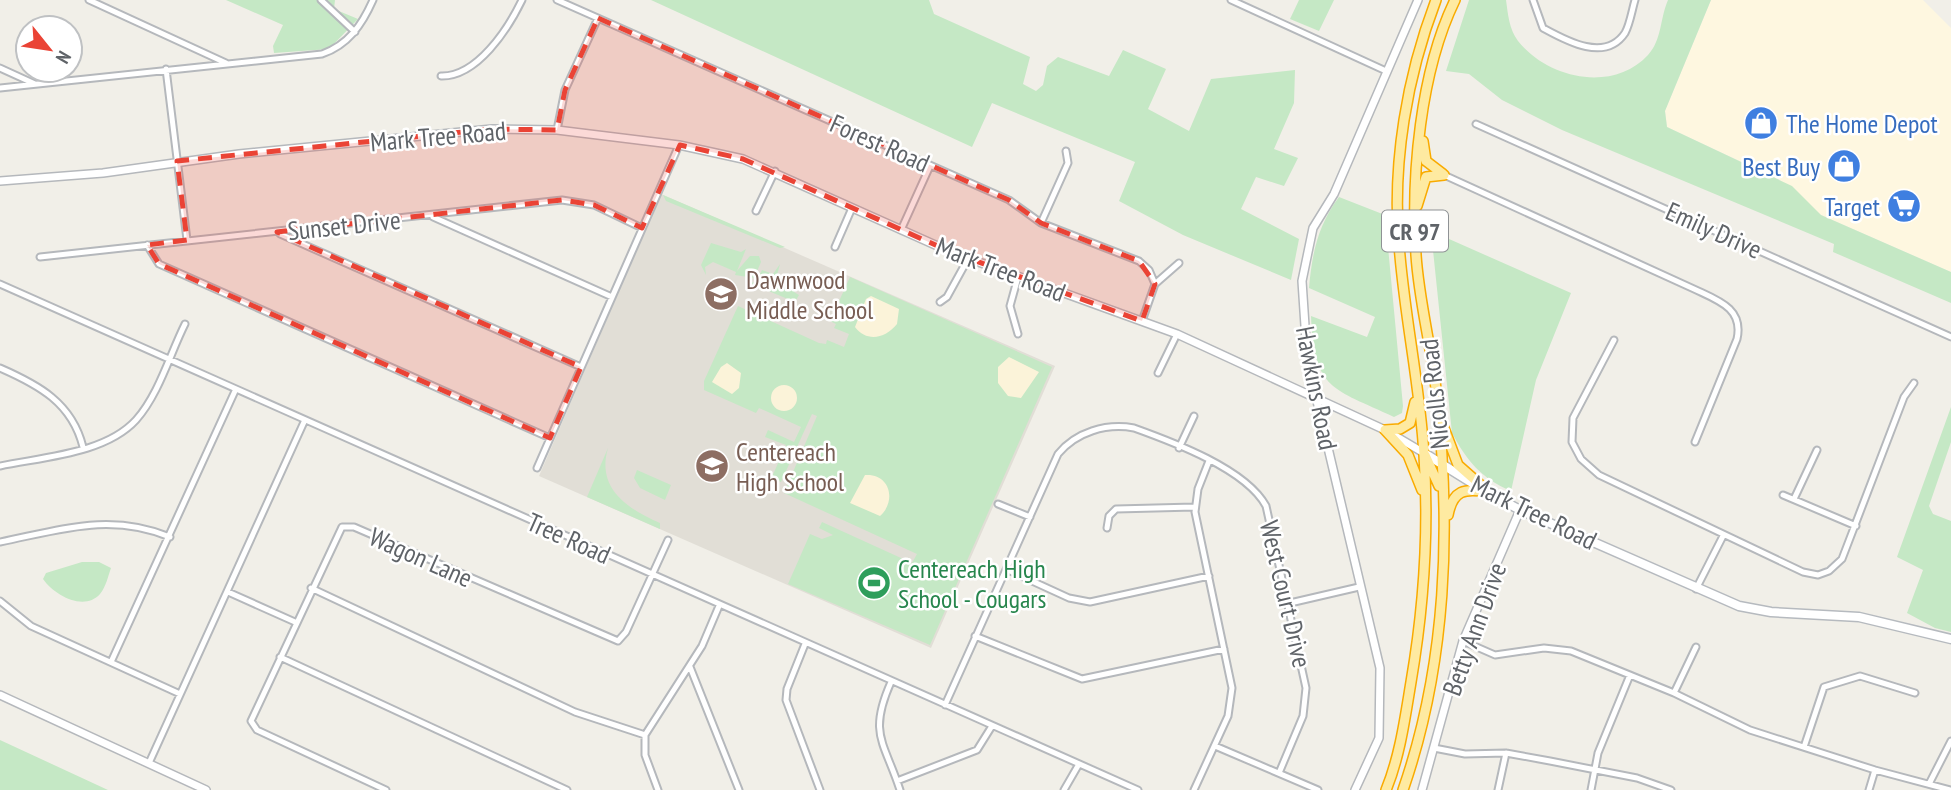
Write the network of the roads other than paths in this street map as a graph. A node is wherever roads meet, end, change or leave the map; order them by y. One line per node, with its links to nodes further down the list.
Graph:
1 (89, 0): 14 (street)
2 (321, 0): 13 (street)
3 (373, 0): 13 (street)
4 (522, 0): 18 (street)
5 (557, 0): 12 (street, Forest Road)
6 (1231, 0): 17 (street)
7 (1418, 0): 17 (street, Hawkins Road)
8 (1436, 0): 61 (highway, Nicolls Road / CR 97)
9 (1455, 0): 23 (highway, Nicolls Road / CR 97)
10 (1533, 0): 11 (street)
11 (1635, 0)
12 (598, 18): 22 (street); 27 (street, Forest Road)
13 (355, 32): 14 (street)
14 (227, 64): 16 (street)
15 (0, 68): 19 (street)
16 (166, 69): 19 (street); 26 (street)
17 (1386, 71): 64 (street, Hawkins Road)
18 (441, 76)
19 (36, 85): 20 (street)
20 (0, 88)
21 (1476, 124): 54 (street, Emily Drive)
22 (557, 130): 24 (street, Mark Tree Road); 26 (street, Mark Tree Road)
23 (1422, 130): 29 (highway); 33 (highway, Nicolls Road / CR 97)
24 (680, 145): 28 (street, Mark Tree Road); 36 (street)
25 (1066, 151): 35 (street)
26 (177, 161): 30 (street, Mark Tree Road); 39 (street)
27 (930, 166): 35 (street, Forest Road); 37 (street)
28 (775, 171): 31 (street, Mark Tree Road); 32 (street)
29 (1444, 175): 33 (highway); 69 (street)
30 (0, 181)
31 (852, 208): 37 (street, Mark Tree Road); 41 (street)
32 (756, 211)
33 (1415, 214): 63 (highway, Nicolls Road / CR 97)
34 (430, 216): 36 (street, Sunset Drive); 38 (street, Sunset Drive); 48 (street)
35 (1041, 223): 47 (street, Forest Road)
36 (642, 228): 48 (street)
37 (901, 230): 43 (street, Mark Tree Road)
38 (277, 232): 39 (street, Sunset Drive); 57 (street)
39 (187, 240): 40 (street, Sunset Drive)
40 (147, 244): 42 (street, Sunset Drive); 68 (street)
41 (835, 247)
42 (40, 257)
43 (969, 257): 45 (street, Mark Tree Road); 49 (street)
44 (1179, 263): 47 (street)
45 (1018, 277): 50 (street, Mark Tree Road); 52 (street)
46 (0, 284): 56 (street, Tree Road)
47 (1155, 284): 50 (street)
48 (612, 297): 57 (street)
49 (940, 302)
50 (1142, 321): 53 (street, Mark Tree Road)
51 (185, 324): 56 (street)
52 (1018, 334)
53 (1177, 334): 59 (street); 64 (street, Mark Tree Road)
54 (1951, 337)
55 (1614, 340): 89 (street)
56 (168, 359): 62 (street, Tree Road); 70 (street)
57 (581, 367): 68 (street)
58 (0, 368): 70 (street)
59 (1158, 373)
60 (1914, 383): 86 (street)
61 (1416, 390): 67 (highway); 73 (highway, Nicolls Road / CR 97)
62 (235, 391): 66 (street, Tree Road); 90 (street)
63 (1437, 396): 75 (highway, Nicolls Road / CR 97); 78 (highway)
64 (1316, 397): 67 (street, Mark Tree Road); 96 (street, Hawkins Road)
65 (1194, 416): 71 (street)
66 (304, 422): 94 (street, Tree Road); 100 (street)
67 (1385, 430): 73 (street, Mark Tree Road); 83 (highway)
68 (550, 438): 77 (street)
69 (1695, 442)
70 (83, 447): 76 (street)
71 (1179, 448): 74 (street, West Court Drive); 85 (street, West Court Drive)
72 (1817, 450): 80 (street)
73 (1424, 453): 75 (main road, Mark Tree Road); 83 (highway, Nicolls Road / CR 97); 98 (highway)
74 (1209, 461): 82 (street); 102 (street, West Court Drive)
75 (1442, 465): 78 (main road, Mark Tree Road); 87 (highway, Nicolls Road / CR 97)
76 (0, 466)
77 (537, 468)
78 (1490, 494): 84 (main road, Mark Tree Road); 87 (highway)
79 (1783, 495): 80 (street)
80 (1794, 499): 86 (street)
81 (998, 504): 85 (street)
82 (1194, 507): 88 (street); 95 (street)
83 (1426, 510): 147 (highway, Nicolls Road / CR 97)
84 (1520, 510): 99 (main road, Mark Tree Road); 107 (street, Betty Ann Drive)
85 (1030, 517): 93 (street, West Court Drive)
86 (1856, 526): 89 (street)
87 (1446, 527): 98 (highway, Nicolls Road / CR 97)
88 (1107, 528)
89 (1723, 536): 99 (street)
90 (170, 537): 92 (street); 112 (street)
91 (668, 540): 94 (street, Wagon Lane)
92 (0, 542)
93 (1008, 570): 95 (street); 105 (street, West Court Drive)
94 (651, 575): 97 (street, Wagon Lane); 103 (street, Tree Road)
95 (1209, 576): 110 (street)
96 (1359, 587): 102 (street); 146 (street, Hawkins Road)
97 (311, 588): 104 (street, Wagon Lane); 122 (street)
98 (1444, 588): 148 (highway, Nicolls Road / CR 97)
99 (1696, 589): 106 (main road, Mark Tree Road)
100 (228, 592): 104 (street); 118 (street)
101 (0, 601): 112 (street)
102 (1290, 603): 131 (street, West Court Drive)
103 (719, 606): 108 (street, Tree Road); 113 (street)
104 (295, 622): 111 (street, Wagon Lane)
105 (975, 636): 110 (street); 120 (street, West Court Drive)
106 (1951, 639)
107 (1463, 641): 114 (street); 126 (street, Betty Ann Drive)
108 (805, 644): 115 (street, Tree Road); 140 (street)
109 (1696, 647): 116 (street)
110 (1224, 649): 124 (street)
111 (280, 657): 136 (street, Wagon Lane); 137 (street)
112 (111, 662): 118 (street)
113 (690, 667): 122 (street); 139 (street)
114 (1630, 675): 116 (street); 132 (street)
115 (891, 682): 120 (street, Tree Road); 133 (street)
116 (1674, 693): 125 (street)
117 (1915, 693): 125 (street)
118 (180, 694): 128 (street)
119 (0, 695): 128 (street)
120 (945, 705): 121 (street, Tree Road)
121 (992, 726): 129 (street, Tree Road); 133 (street)
122 (645, 735): 138 (street)
123 (1951, 741): 134 (street)
124 (1215, 746): 131 (street); 144 (street)
125 (1804, 747): 130 (street)
126 (1434, 748): 127 (street); 149 (street, Betty Ann Drive)
127 (1506, 753): 132 (street); 150 (street)
128 (149, 764): 135 (street)
129 (1079, 764): 142 (street); 143 (street, Tree Road)
130 (1875, 771): 134 (street); 153 (street)
131 (1279, 772): 145 (street)
132 (1593, 772): 151 (street); 152 (street)
133 (897, 781): 141 (street)
134 (1929, 784): 154 (street)
135 (205, 790)
136 (386, 790)
137 (567, 790)
138 (658, 790)
139 (739, 790)
140 (820, 790)
141 (900, 790)
142 (1064, 790)
143 (1138, 790)
144 (1194, 790)
145 (1318, 790)
146 (1355, 790)
147 (1386, 790)
148 (1403, 790)
149 (1422, 790)
150 (1499, 790)
151 (1591, 790)
152 (1671, 790)
153 (1869, 790)
154 (1950, 790)

